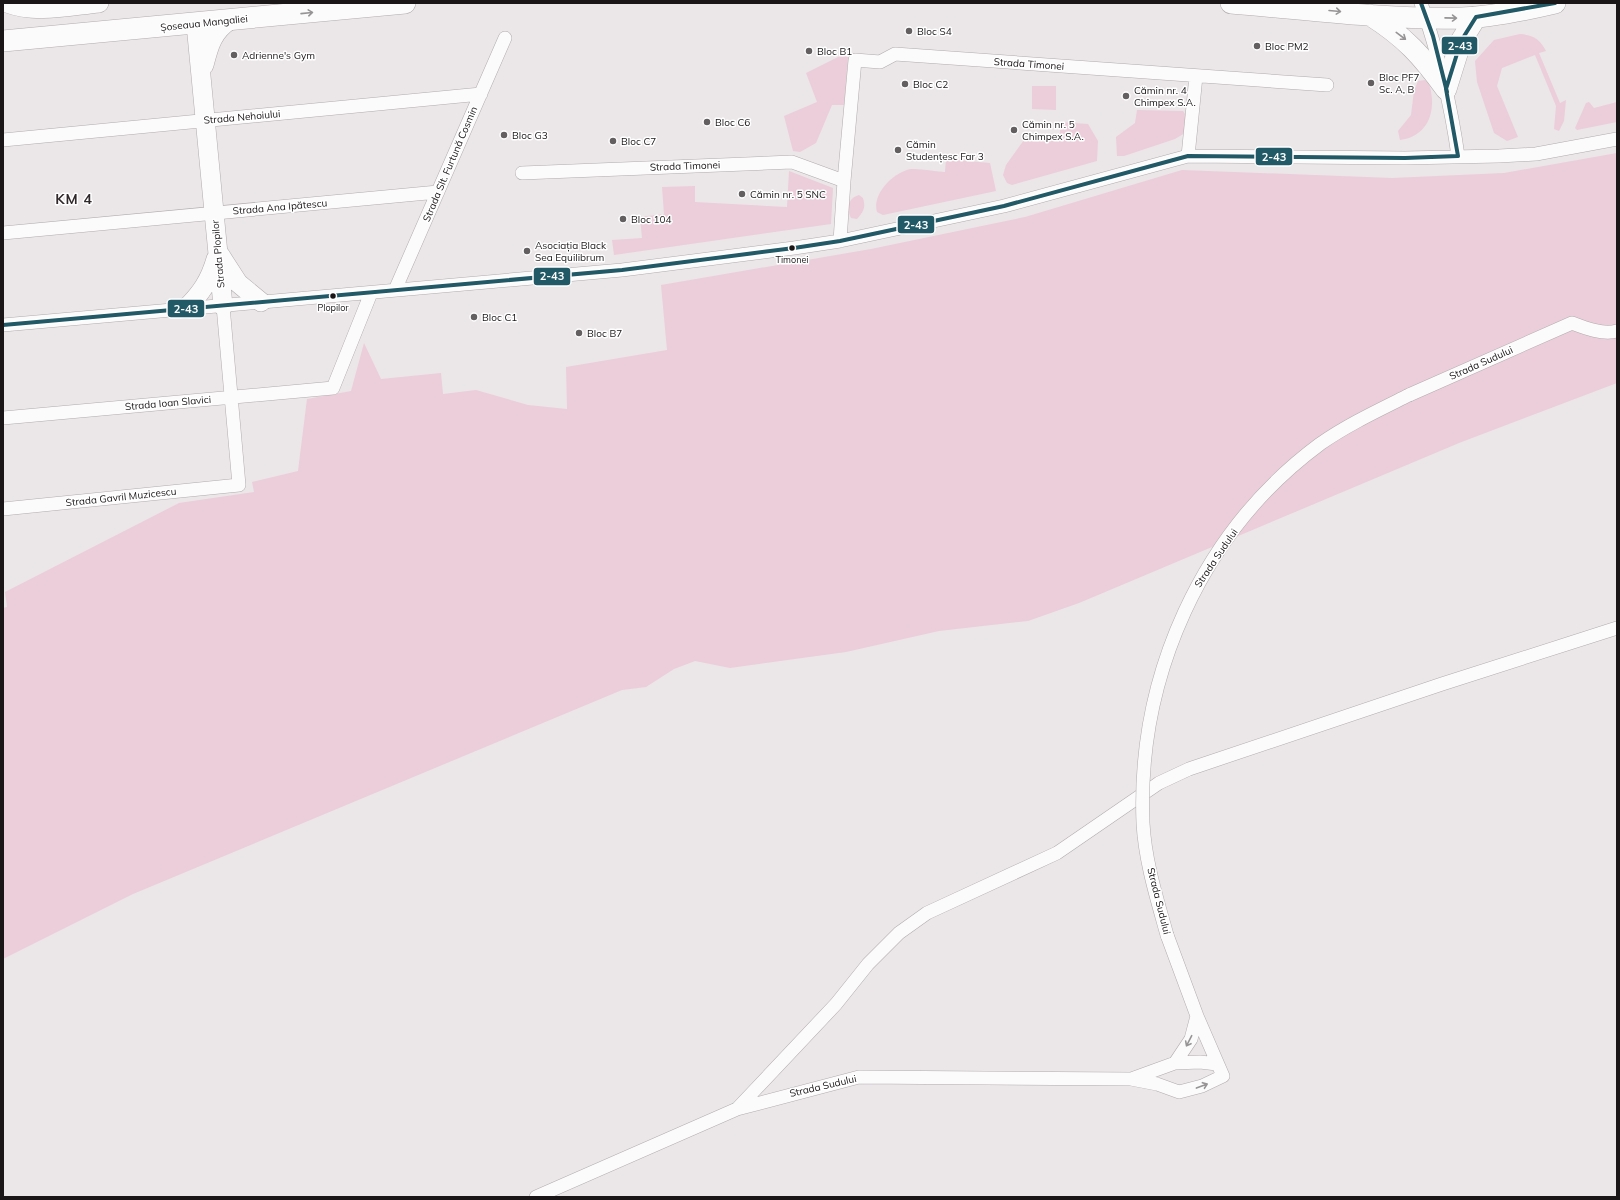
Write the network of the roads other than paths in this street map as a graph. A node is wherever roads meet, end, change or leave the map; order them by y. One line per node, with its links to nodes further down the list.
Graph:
1 (7, 3): 2 (street)
2 (99, 3)
3 (287, 3): 12 (main road, Șoseaua Mangaliei)
4 (405, 3): 10 (main road, Șoseaua Mangaliei, one-way to 4)
5 (1231, 3): 8 (main road, one-way to 8)
6 (1555, 3): 9 (main road)
7 (1424, 10): 8 (main road); 9 (main road, one-way to 9); 18 (street)
8 (1368, 14): 18 (main road, one-way to 18)
9 (1476, 17): 18 (main road)
10 (230, 20): 11 (main road, Șoseaua Mangaliei); 15 (street)
11 (196, 24): 14 (main road, Șoseaua Mangaliei); 15 (street, Strada Plopilor)
12 (3, 31)
13 (505, 38): 19 (street, Strada Slt. Furtună Cosmin)
14 (3, 41)
15 (202, 74): 20 (street, Strada Plopilor)
16 (1196, 76): 17 (street, Strada Timonei); 23 (street); 26 (street, Strada Timonei)
17 (1327, 85)
18 (1446, 89): 24 (street)
19 (481, 94): 20 (street, Strada Nehoiului); 27 (street, Strada Slt. Furtună Cosmin)
20 (206, 120): 22 (street, Strada Nehoiului); 28 (street, Strada Plopilor)
21 (1617, 139): 24 (street)
22 (3, 140)
23 (1188, 156): 24 (street); 30 (street)
24 (1458, 156)
25 (522, 173): 26 (street, Strada Timonei)
26 (844, 182): 30 (street, Strada Timonei)
27 (438, 192): 28 (street, Strada Ana Ipătescu); 32 (street, Strada Slt. Furtună Cosmin)
28 (214, 213): 29 (street, Strada Ana Ipătescu); 31 (street, Strada Plopilor)
29 (3, 233)
30 (840, 241): 32 (street)
31 (218, 252): 34 (street); 35 (street, Strada Plopilor); 36 (street)
32 (396, 290): 33 (street)
33 (372, 293): 34 (street); 39 (street, Strada Ioan Slavici)
34 (261, 302): 35 (street)
35 (223, 306): 36 (street); 39 (street, Strada Plopilor)
36 (185, 309): 37 (street)
37 (3, 325)
38 (1617, 332): 44 (street, Strada Sudului, bridge)
39 (231, 397): 40 (street, Strada Ioan Slavici); 41 (street, Strada Plopilor)
40 (3, 418)
41 (239, 485): 42 (street, Strada Gavril Muzicescu)
42 (3, 509)
43 (1617, 628): 48 (street)
44 (1198, 1016): 45 (street, one-way to 45); 46 (street, Strada Sudului)
45 (1176, 1063): 46 (street, Strada Sudului); 47 (street, Strada Sudului)
46 (1220, 1070): 47 (street, Strada Sudului, one-way to 46)
47 (1131, 1079): 48 (street, Strada Sudului)
48 (737, 1109): 49 (street, Strada Sudului)
49 (536, 1197)

